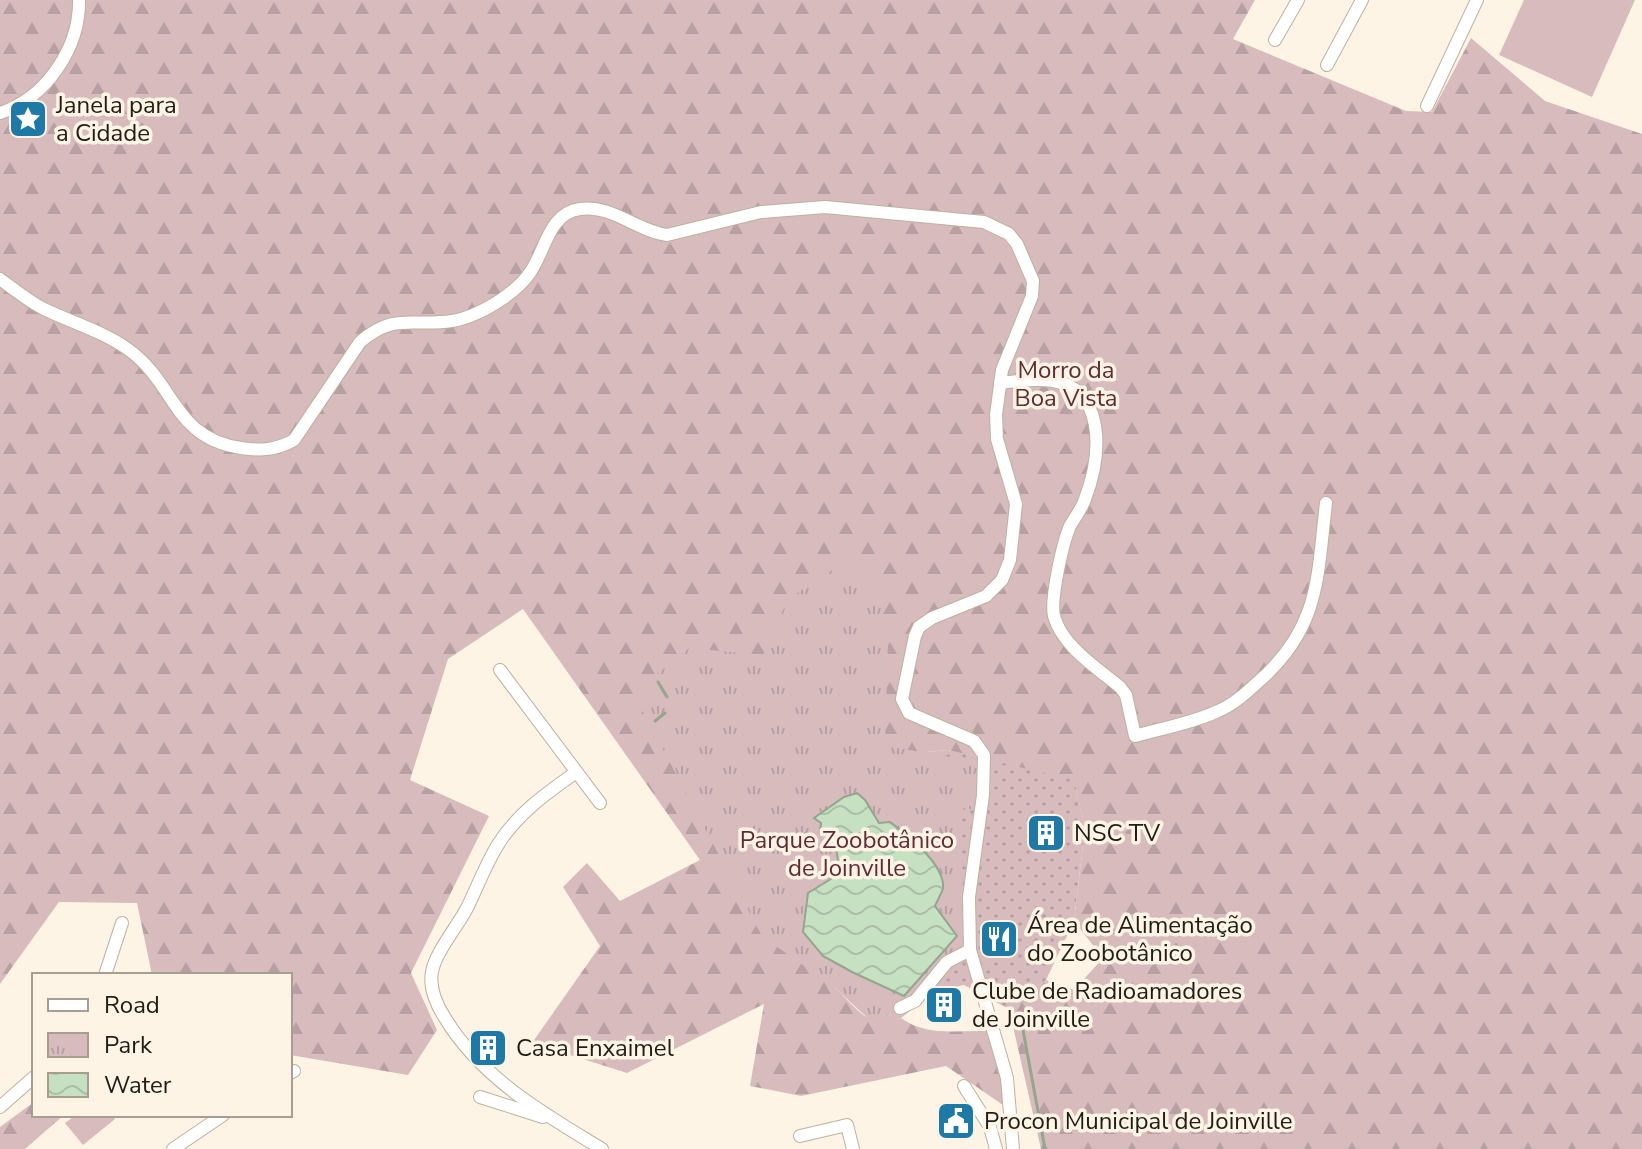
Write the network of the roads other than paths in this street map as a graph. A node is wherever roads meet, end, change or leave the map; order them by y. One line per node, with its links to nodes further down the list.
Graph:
1 (79, 0): 8 (street)
2 (1298, 0): 5 (street)
3 (1362, 0): 6 (street)
4 (1477, 0): 7 (street)
5 (1275, 40)
6 (1327, 65)
7 (1427, 106)
8 (0, 113)
9 (0, 279): 10 (street)
10 (1000, 383): 11 (street); 16 (street)
11 (1326, 503)
12 (500, 670): 13 (street)
13 (575, 773): 14 (street); 24 (street)
14 (600, 803)
15 (122, 923): 17 (street)
16 (970, 950): 18 (street); 30 (street)
17 (106, 973)
18 (900, 1008)
19 (32, 1079): 22 (street)
20 (964, 1086): 29 (street)
21 (480, 1097): 24 (street)
22 (0, 1107)
23 (220, 1117): 26 (street)
24 (557, 1122): 27 (street)
25 (800, 1136): 28 (street)
26 (173, 1149)
27 (602, 1149)
28 (853, 1149)
29 (996, 1149)
30 (1013, 1149)

